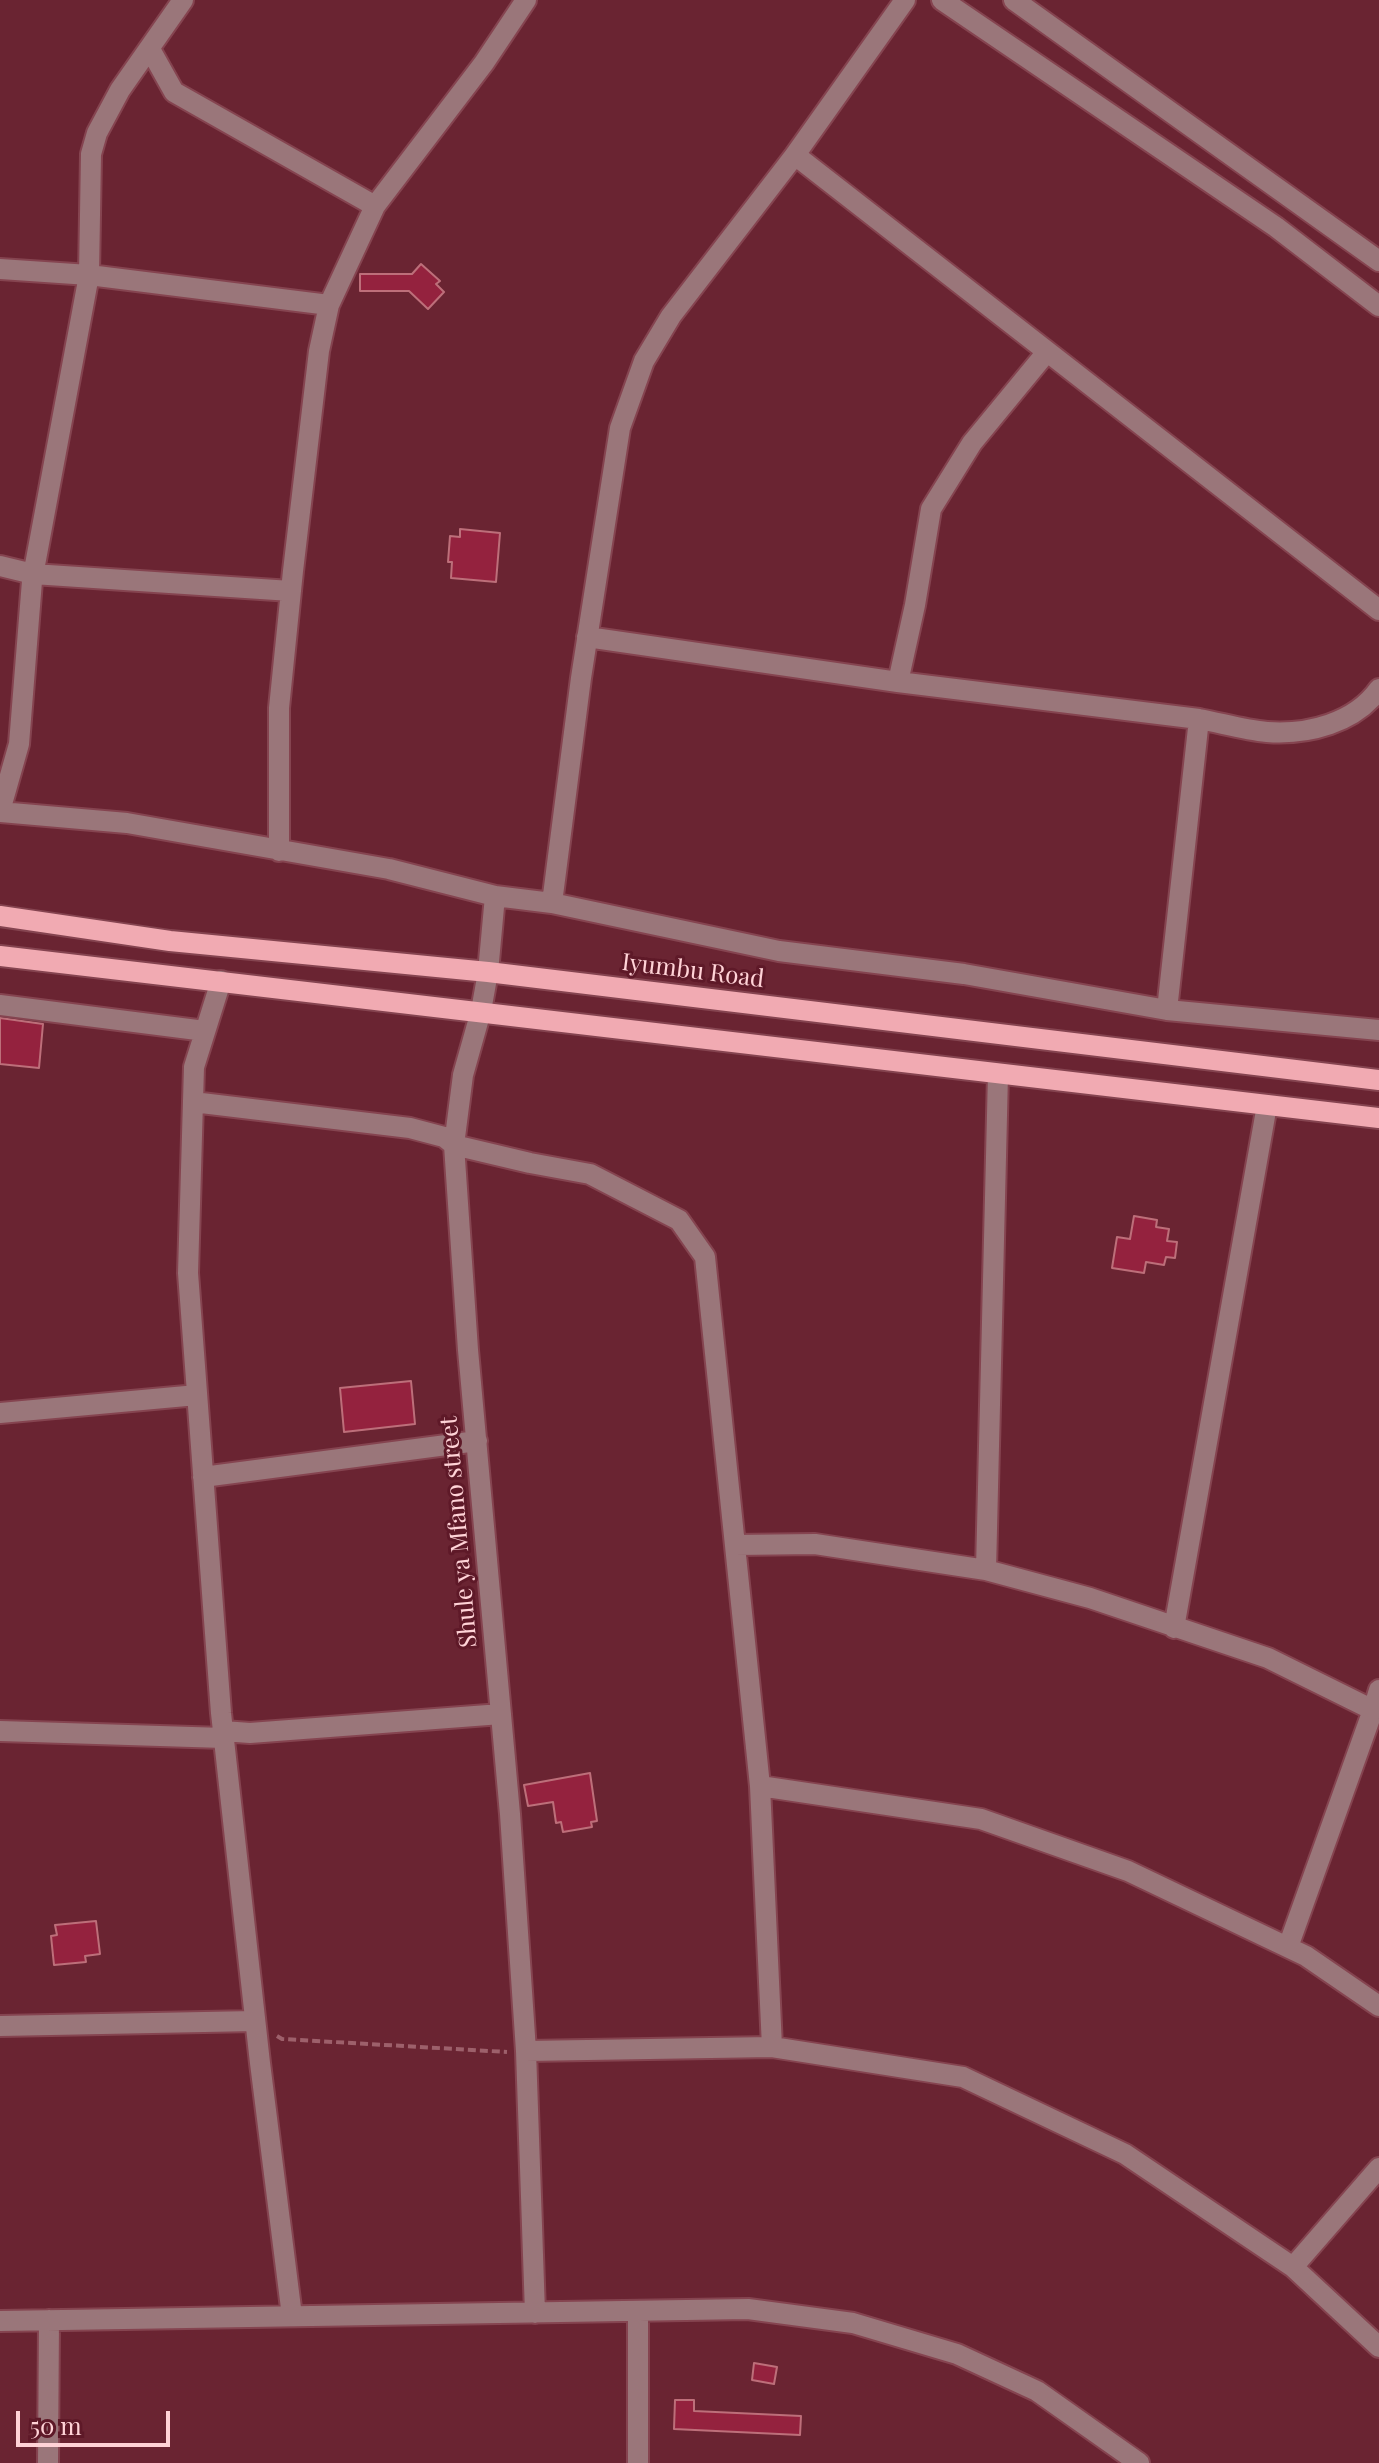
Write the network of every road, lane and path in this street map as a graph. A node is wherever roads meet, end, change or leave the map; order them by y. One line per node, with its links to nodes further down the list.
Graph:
1 (183, 0): 6 (street)
2 (526, 0): 8 (street)
3 (905, 0): 7 (street)
4 (942, 0): 13 (street)
5 (1014, 0): 9 (street)
6 (150, 49): 8 (street); 11 (street)
7 (795, 155): 14 (street); 19 (street)
8 (375, 206): 12 (street)
9 (1379, 261)
10 (0, 269): 11 (street)
11 (89, 275): 12 (street); 16 (street)
12 (329, 305): 17 (street)
13 (1379, 306)
14 (1046, 353): 18 (street); 20 (street)
15 (0, 566): 16 (street)
16 (33, 574): 17 (street); 23 (street)
17 (291, 591): 24 (street)
18 (1379, 610)
19 (587, 637): 20 (street); 26 (street)
20 (898, 682): 22 (street)
21 (1379, 689): 22 (street)
22 (1199, 719): 32 (street)
23 (0, 811): 24 (street)
24 (279, 851): 25 (street)
25 (495, 896): 26 (street); 29 (street, Shule ya Mfano street)
26 (552, 903): 32 (street)
27 (0, 916): 29 (main road, Iyumbu Road)
28 (0, 956): 30 (main road)
29 (488, 972): 33 (street, Shule ya Mfano street); 37 (main road, Iyumbu Road)
30 (221, 981): 33 (main road); 35 (street)
31 (0, 1005): 35 (street)
32 (1167, 1010): 34 (street)
33 (481, 1011): 36 (main road); 41 (street, Shule ya Mfano street)
34 (1379, 1030)
35 (205, 1031): 38 (street)
36 (998, 1074): 39 (main road); 47 (street)
37 (1379, 1080)
38 (193, 1102): 41 (street); 42 (street)
39 (1267, 1105): 40 (main road); 48 (street)
40 (1379, 1118)
41 (454, 1145): 44 (street, Shule ya Mfano street); 46 (street)
42 (197, 1395): 43 (street); 45 (street)
43 (0, 1413)
44 (477, 1441): 45 (street); 50 (street, Shule ya Mfano street)
45 (203, 1477): 52 (street)
46 (735, 1545): 47 (street); 53 (street)
47 (986, 1570): 48 (street)
48 (1174, 1628): 49 (street)
49 (1376, 1700): 54 (street)
50 (501, 1714): 52 (street); 59 (street, Shule ya Mfano street)
51 (0, 1731): 52 (street)
52 (224, 1735): 56 (street)
53 (760, 1786): 54 (street); 58 (street)
54 (1288, 1947): 55 (street)
55 (1379, 2006)
56 (255, 2021): 57 (street); 59 (path); 64 (street)
57 (0, 2026)
58 (772, 2047): 59 (street); 61 (street)
59 (526, 2051): 63 (street, Shule ya Mfano street)
60 (1379, 2168): 61 (street)
61 (1293, 2267): 67 (street)
62 (638, 2311): 63 (street); 69 (street); 70 (street)
63 (535, 2313): 64 (street)
64 (292, 2316): 65 (street)
65 (49, 2320): 66 (street); 68 (street)
66 (0, 2321)
67 (1379, 2347)
68 (48, 2463)
69 (638, 2463)
70 (1139, 2463)

